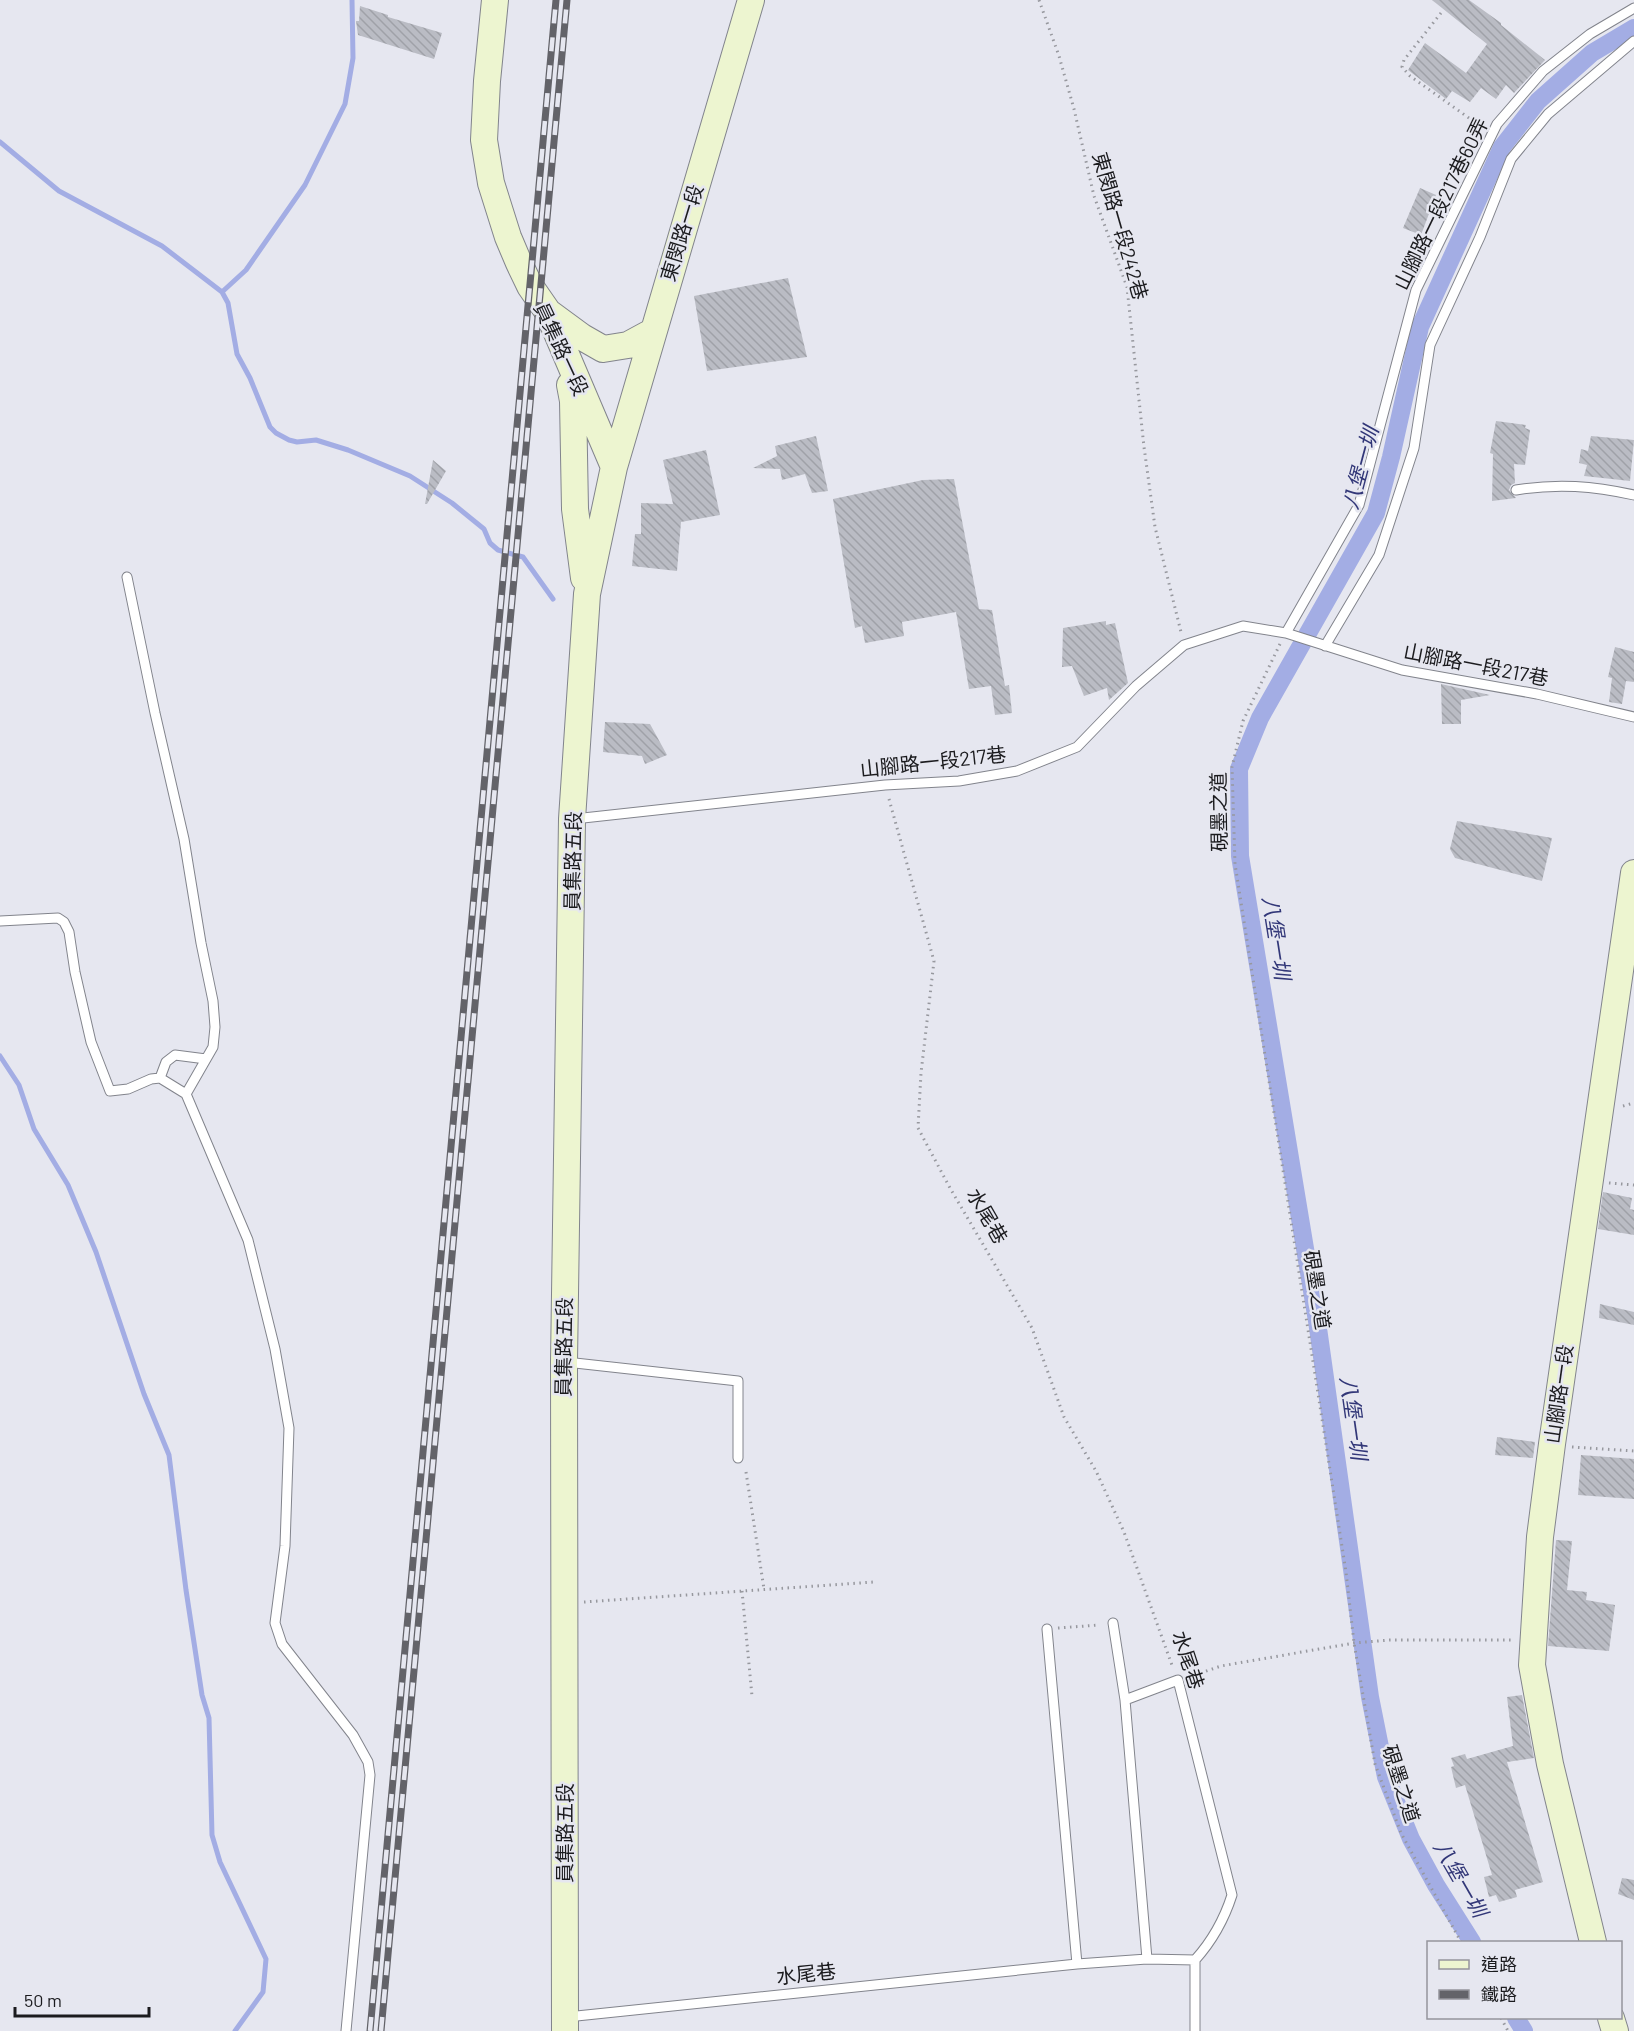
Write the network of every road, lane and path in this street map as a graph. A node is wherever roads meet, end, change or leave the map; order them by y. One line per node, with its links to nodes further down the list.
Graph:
1 (495, 0): 8 (main road, 員集路一段)
2 (751, 0): 9 (main road, 東閔路一段)
3 (1039, 0): 17 (path, 東閔路一段242巷)
4 (1634, 8): 7 (lane, 山腳路一段217巷60弄)
5 (1441, 13): 7 (path)
6 (1634, 40): 18 (lane)
7 (1488, 143): 16 (lane, 山腳路一段217巷60弄)
8 (548, 312): 9 (main road); 10 (main road, 員集路一段)
9 (652, 332): 11 (main road, 東閔路一段)
10 (563, 349): 11 (main road, 員集路一段); 15 (main road)
11 (614, 467): 15 (main road)
12 (1516, 490): 13 (lane)
13 (1634, 495)
14 (128, 577): 24 (lane)
15 (587, 594): 21 (main road, 員集路五段)
16 (1286, 633): 17 (lane, 山腳路一段217巷); 18 (lane, 山腳路一段217巷); 39 (path, 硯墨之道)
17 (1184, 645): 20 (lane, 山腳路一段217巷)
18 (1325, 646): 19 (lane, 山腳路一段217巷)
19 (1634, 717)
20 (885, 785): 21 (lane, 山腳路一段217巷); 40 (path, 水尾巷)
21 (572, 819): 27 (main road, 員集路五段)
22 (1634, 873): 28 (main road, 山腳路一段)
23 (0, 921): 25 (lane)
24 (206, 1059): 25 (lane); 26 (lane)
25 (160, 1078): 26 (lane)
26 (186, 1094): 49 (lane)
27 (564, 1362): 30 (lane); 35 (main road, 員集路五段)
28 (1552, 1444): 29 (path); 38 (main road, 山腳路一段)
29 (1634, 1451)
30 (738, 1458)
31 (746, 1472): 33 (path)
32 (874, 1582): 33 (path)
33 (764, 1589): 34 (path)
34 (742, 1591): 35 (path); 41 (path)
35 (564, 1603): 48 (main road, 員集路五段)
36 (1113, 1623): 37 (path); 42 (lane)
37 (1047, 1629): 47 (lane)
38 (1532, 1640): 39 (path); 44 (main road, 山腳路一段)
39 (1354, 1643): 40 (path); 43 (path, 硯墨之道)
40 (1178, 1680): 42 (lane); 46 (lane, 水尾巷)
41 (752, 1696)
42 (1125, 1700): 45 (lane)
43 (1460, 1941)
44 (1593, 1941)
45 (1147, 1959): 46 (lane, 水尾巷); 47 (lane, 水尾巷)
46 (1196, 1960): 50 (lane)
47 (1077, 1964): 48 (lane, 水尾巷)
48 (565, 2024)
49 (346, 2031)
50 (1195, 2031)

